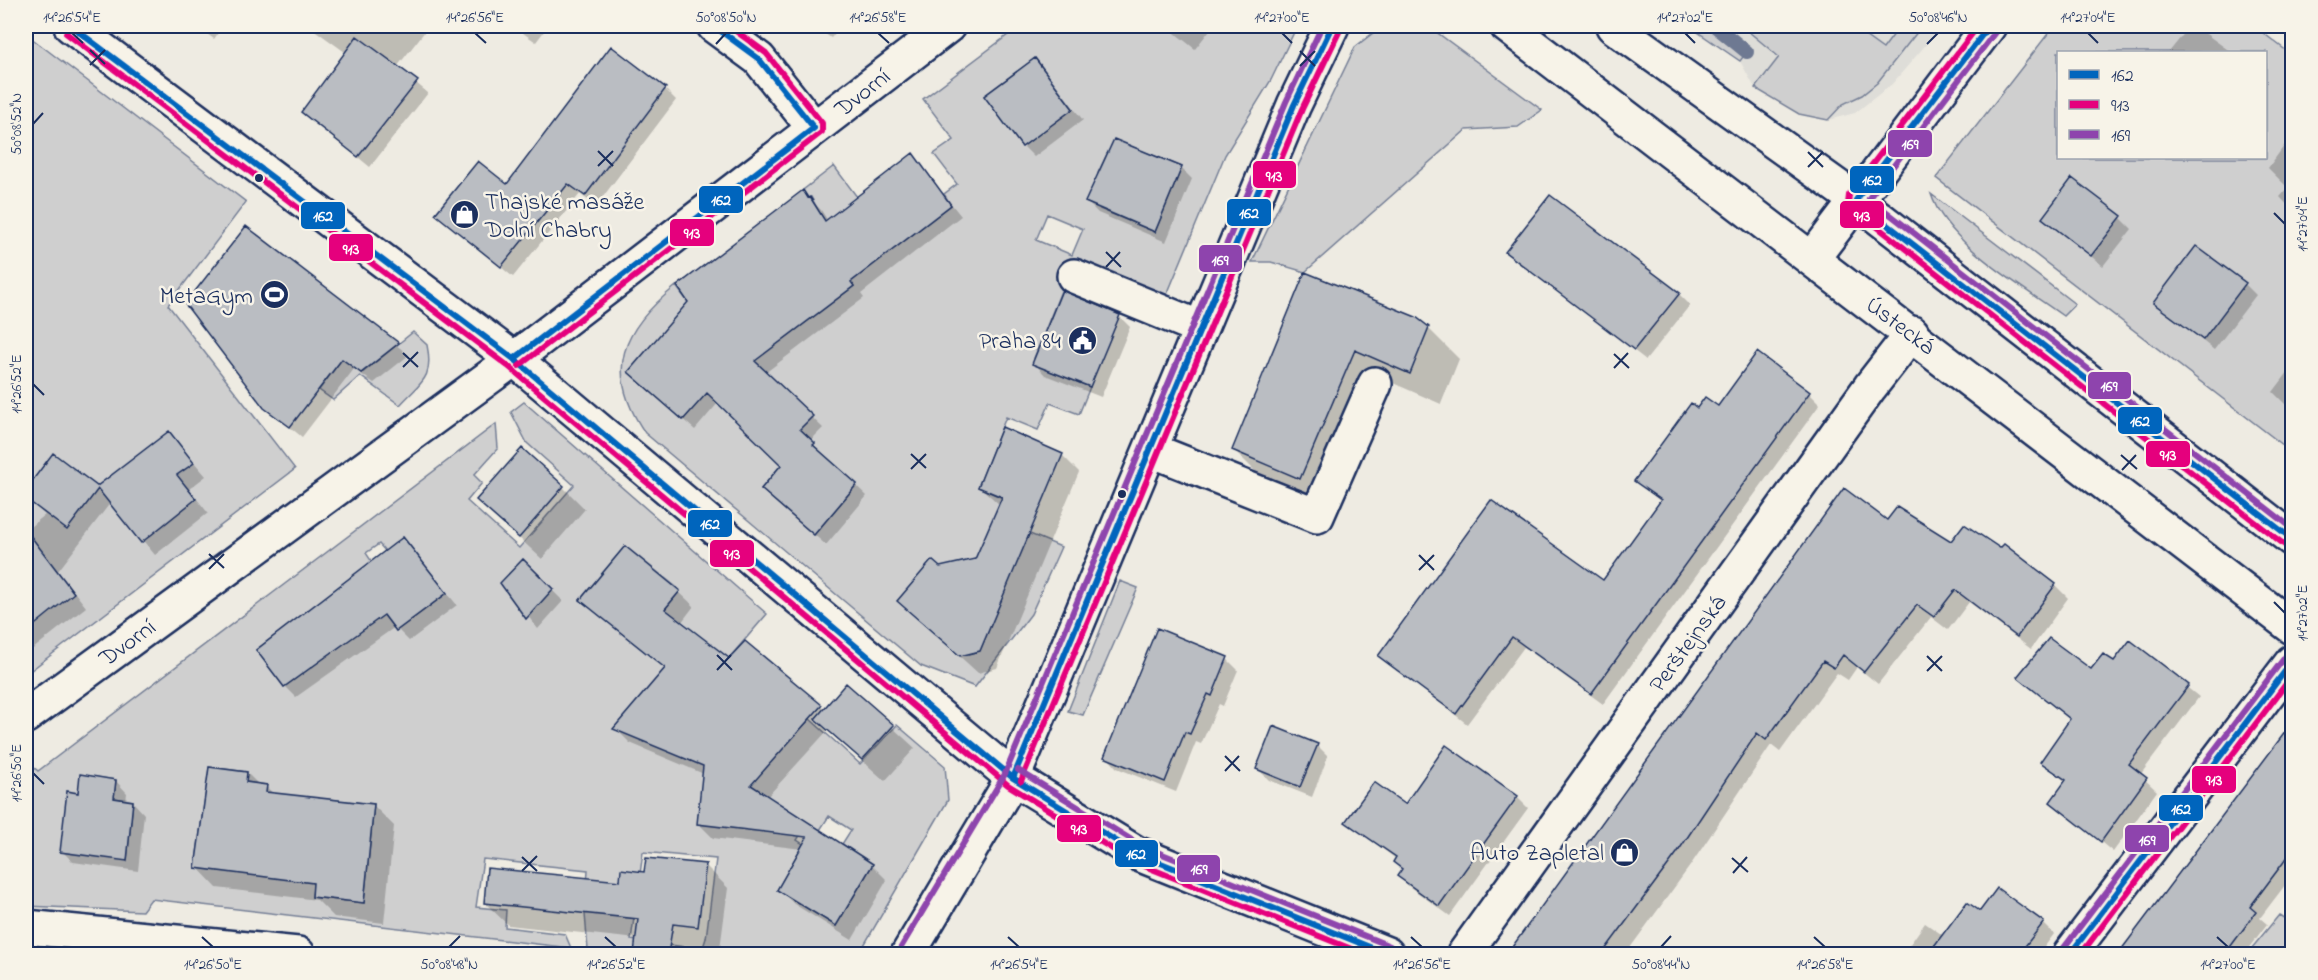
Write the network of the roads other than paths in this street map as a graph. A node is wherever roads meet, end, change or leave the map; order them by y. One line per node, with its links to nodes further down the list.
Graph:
1 (70, 26): 14 (street)
2 (714, 26): 8 (street)
3 (948, 26): 8 (street, Dvorní)
4 (1332, 26): 12 (street)
5 (1507, 26): 10 (street, Ústecká)
6 (1613, 26): 9 (street)
7 (1989, 26): 9 (street)
8 (814, 128): 14 (street, Dvorní)
9 (1856, 200): 10 (street); 17 (street)
10 (1812, 259): 13 (street, Ústecká)
11 (1074, 276): 12 (street)
12 (1201, 328): 16 (street)
13 (1912, 333): 18 (street, Ústecká); 26 (street, Perštejnská)
14 (514, 358): 20 (street, Dvorní); 21 (street)
15 (1375, 384): 16 (street)
16 (1151, 450): 21 (street)
17 (2292, 539)
18 (2292, 627)
19 (2292, 662): 27 (street)
20 (26, 716)
21 (1013, 778): 24 (street); 25 (street)
22 (26, 927): 23 (street)
23 (298, 954)
24 (908, 954)
25 (1387, 954)
26 (1464, 954)
27 (2070, 954)

